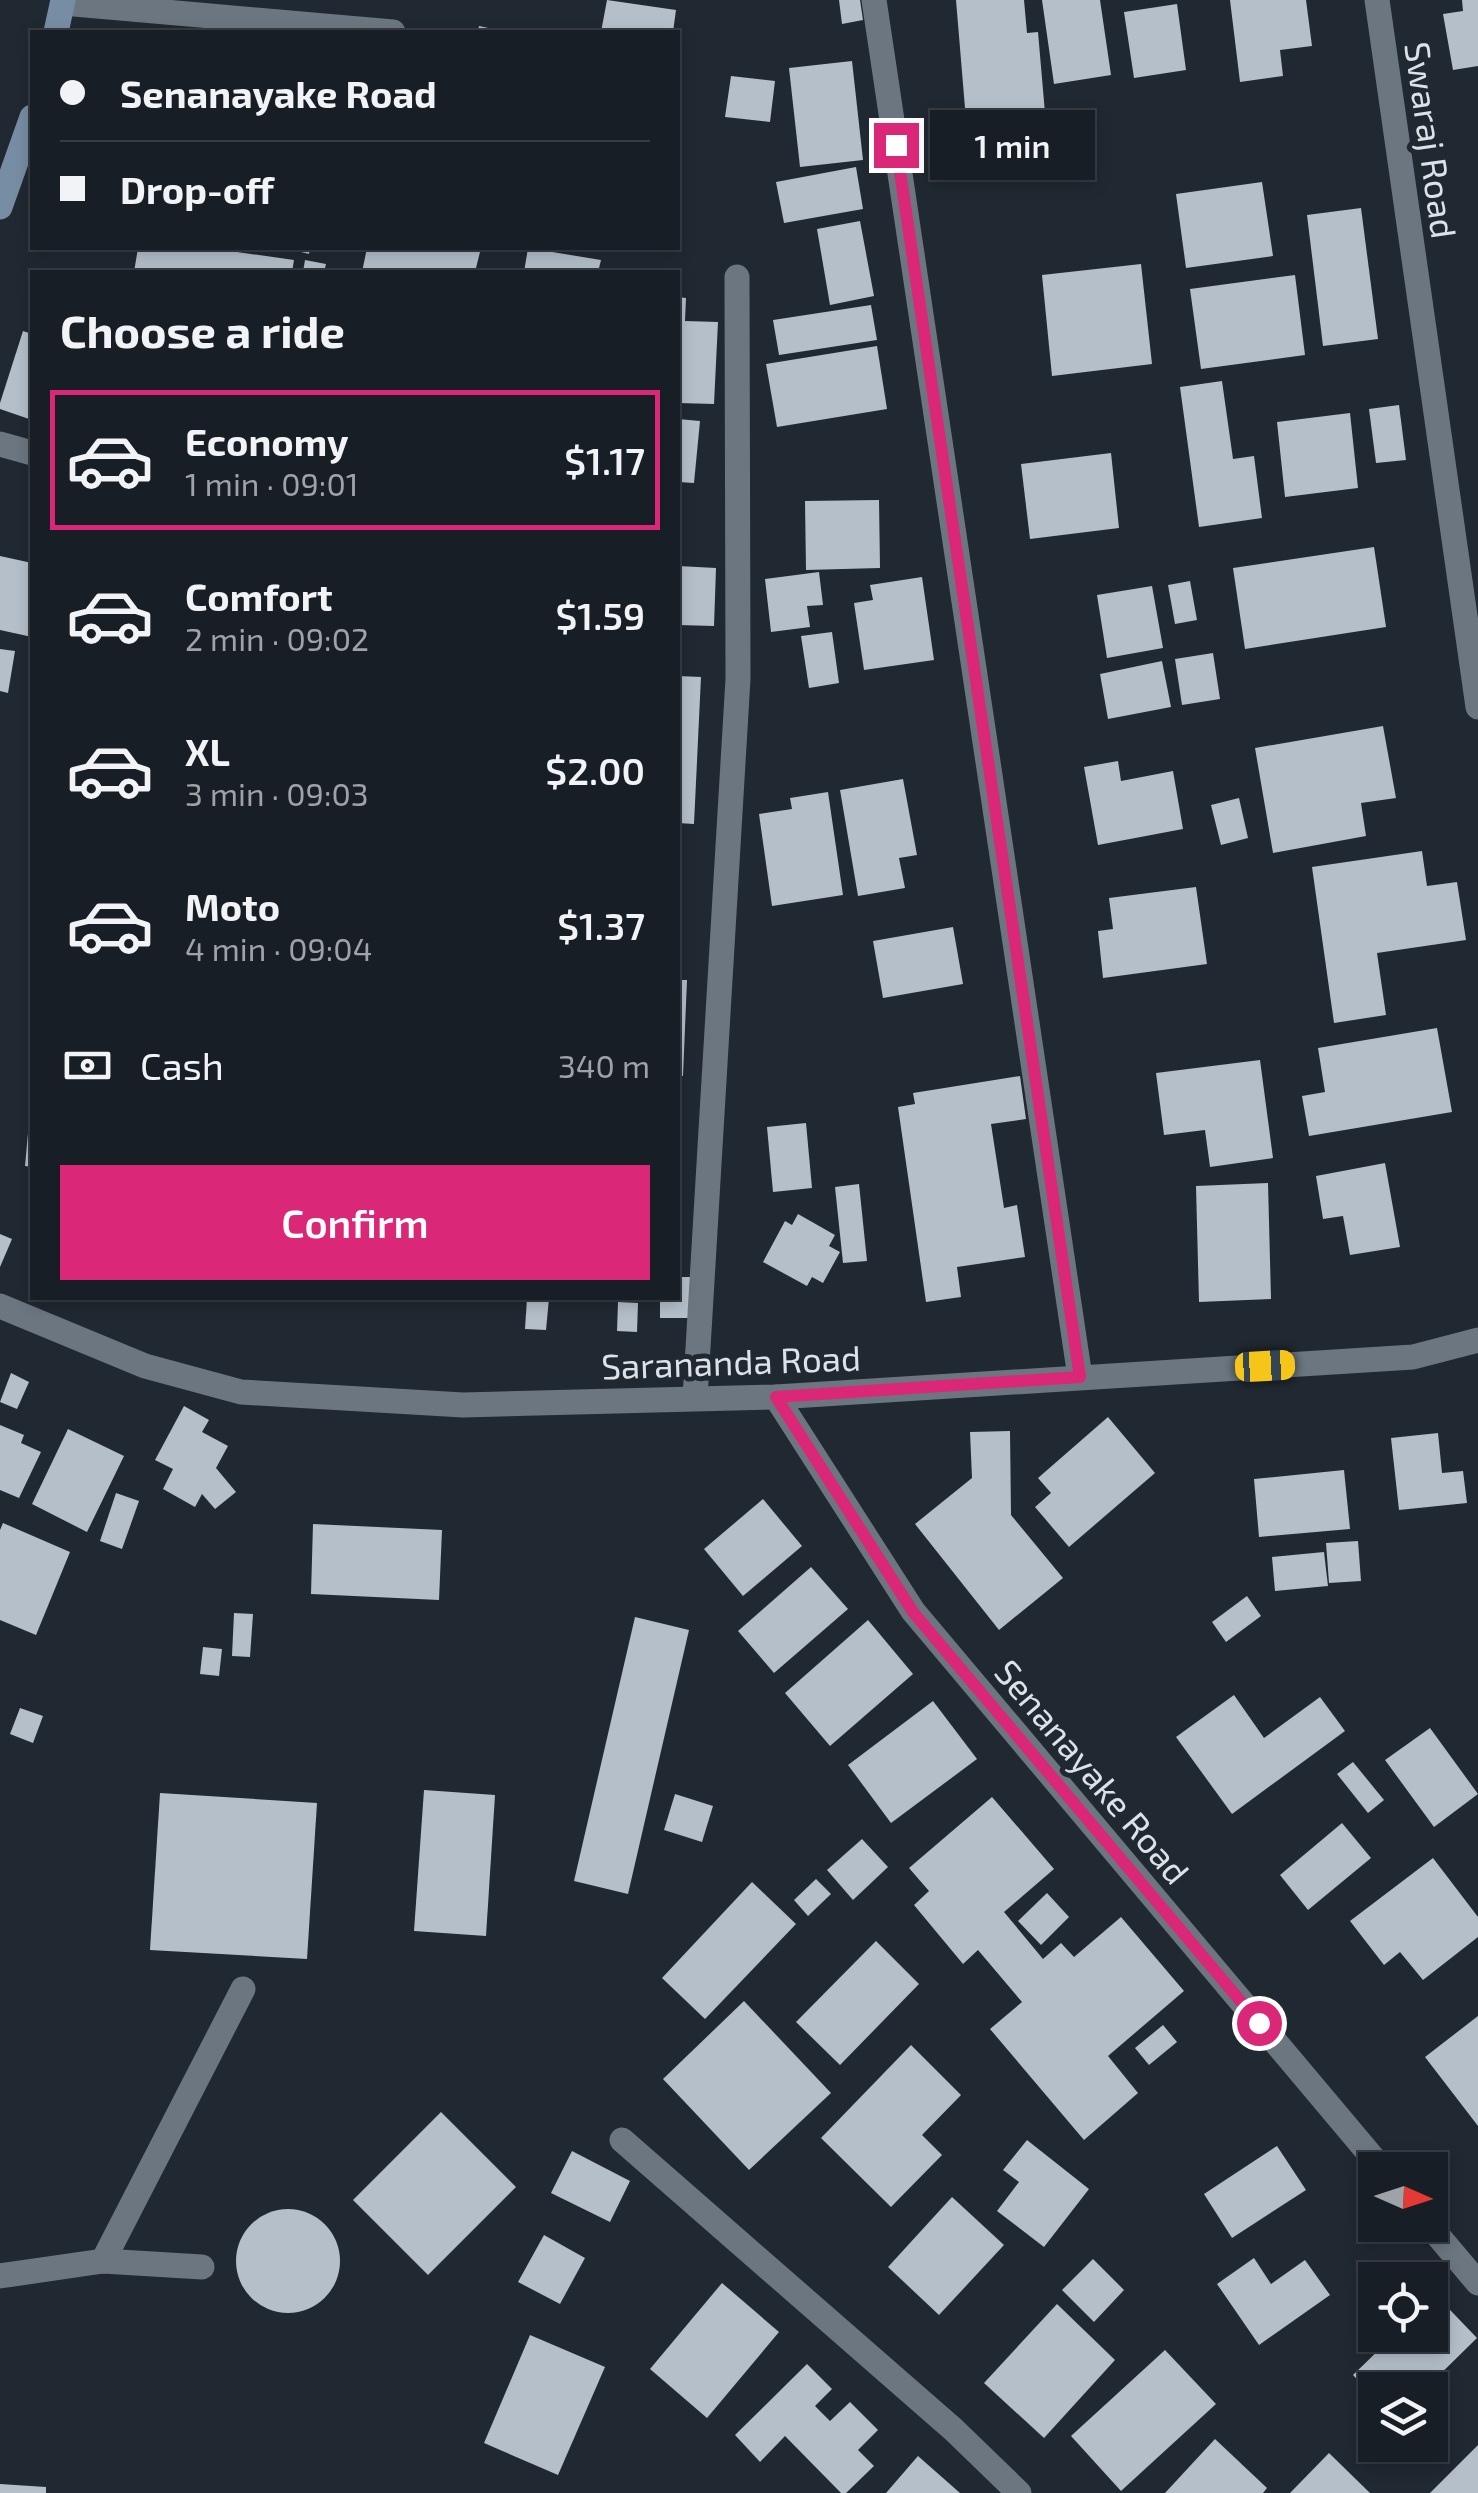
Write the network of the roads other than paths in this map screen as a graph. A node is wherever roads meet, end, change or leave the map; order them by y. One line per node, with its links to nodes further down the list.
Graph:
1 (874, 0): 14 (street)
2 (1377, 0): 11 (street, Swaraj Road)
3 (63, 1): 4 (street); 5 (street)
4 (56, 30)
5 (372, 30)
6 (30, 123): 7 (street)
7 (0, 208)
8 (738, 277): 16 (street)
9 (0, 444): 10 (street)
10 (30, 452)
11 (1478, 706)
12 (0, 1306): 16 (street, Sarananda Road)
13 (1478, 1340): 14 (street, Sarananda Road)
14 (1080, 1377): 15 (street, Sarananda Road)
15 (776, 1397): 16 (street, Sarananda Road); 19 (street, Senanayake Road)
16 (696, 1398)
17 (243, 1990): 21 (street)
18 (622, 2140): 25 (street)
19 (1368, 2152)
20 (1443, 2242): 24 (street)
21 (103, 2261): 22 (street); 23 (street)
22 (202, 2267)
23 (0, 2276)
24 (1478, 2283)
25 (1019, 2493)

